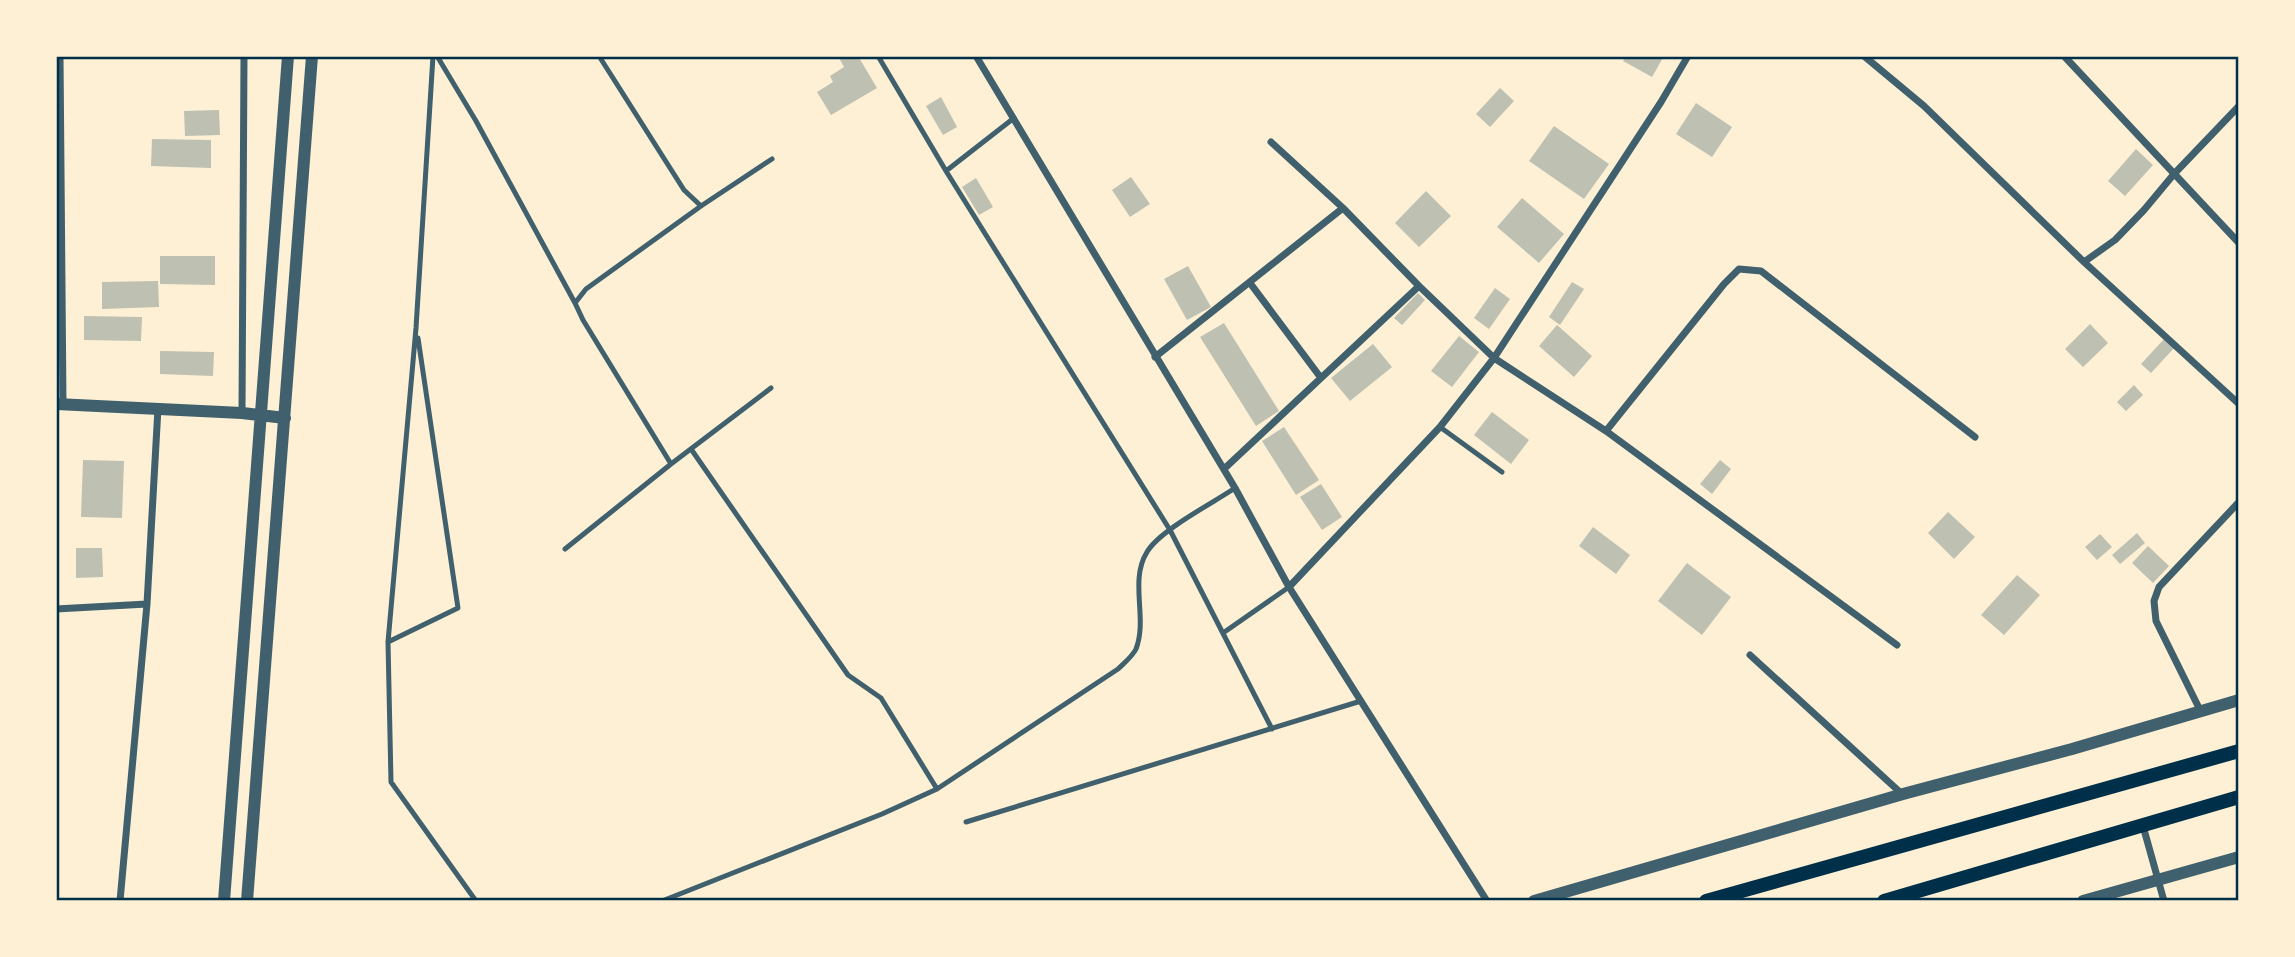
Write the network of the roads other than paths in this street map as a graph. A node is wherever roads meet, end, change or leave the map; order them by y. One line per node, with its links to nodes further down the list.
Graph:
1 (61, 56): 30 (street)
2 (244, 56): 33 (street)
3 (288, 56): 34 (street)
4 (312, 56): 35 (street)
5 (435, 56): 24 (lane); 25 (lane)
6 (599, 56): 18 (lane)
7 (878, 56): 16 (lane)
8 (976, 56): 13 (street)
9 (1688, 56): 27 (street)
10 (1864, 56): 21 (street)
11 (2064, 56): 17 (street)
12 (2239, 106): 17 (street)
13 (1014, 118): 16 (lane); 26 (street)
14 (1271, 142): 19 (street)
15 (772, 159): 18 (lane)
16 (946, 171): 45 (lane)
17 (2174, 173): 20 (street); 21 (street)
18 (701, 205): 24 (lane)
19 (1343, 208): 22 (street); 23 (street)
20 (2239, 243)
21 (2084, 262): 31 (street)
22 (1250, 283): 26 (street); 28 (street)
23 (1419, 286): 27 (street); 28 (street)
24 (575, 303): 40 (lane)
25 (416, 328): 51 (lane); 51 (lane)
26 (1155, 357): 41 (street)
27 (1494, 358): 36 (street); 37 (street)
28 (1321, 378): 41 (street)
29 (771, 388): 39 (lane)
30 (60, 404): 32 (street)
31 (2239, 404)
32 (158, 408): 33 (street); 48 (street)
33 (242, 413): 34 (street)
34 (262, 414): 35 (street); 67 (street)
35 (285, 418): 68 (street)
36 (1440, 427): 42 (lane); 47 (street)
37 (1606, 431): 38 (street); 52 (street)
38 (1975, 437)
39 (691, 449): 40 (lane); 59 (lane)
40 (671, 464): 46 (lane)
41 (1224, 469): 43 (street)
42 (1502, 472)
43 (1235, 488): 45 (lane); 47 (street)
44 (2239, 502): 56 (street)
45 (1170, 530): 50 (lane); 59 (lane)
46 (565, 549)
47 (1289, 587): 50 (lane); 55 (street)
48 (147, 604): 49 (street); 66 (street)
49 (56, 609)
50 (1223, 633): 57 (lane)
51 (388, 642): 69 (lane)
52 (1897, 645)
53 (1750, 655): 60 (street)
54 (2239, 699): 56 (street)
55 (1361, 701): 57 (lane); 71 (street)
56 (2200, 710): 60 (street)
57 (1272, 729): 62 (lane)
58 (2239, 751): 73 (main road)
59 (937, 789): 70 (lane)
60 (1903, 794): 72 (street)
61 (2239, 797): 63 (main road)
62 (966, 822)
63 (2143, 825): 65 (street); 74 (main road)
64 (2239, 857): 65 (street)
65 (2158, 880): 75 (street); 76 (street)
66 (120, 901)
67 (224, 901)
68 (247, 901)
69 (476, 901)
70 (662, 901)
71 (1488, 901)
72 (1534, 901)
73 (1706, 901)
74 (1884, 901)
75 (2083, 901)
76 (2164, 901)

